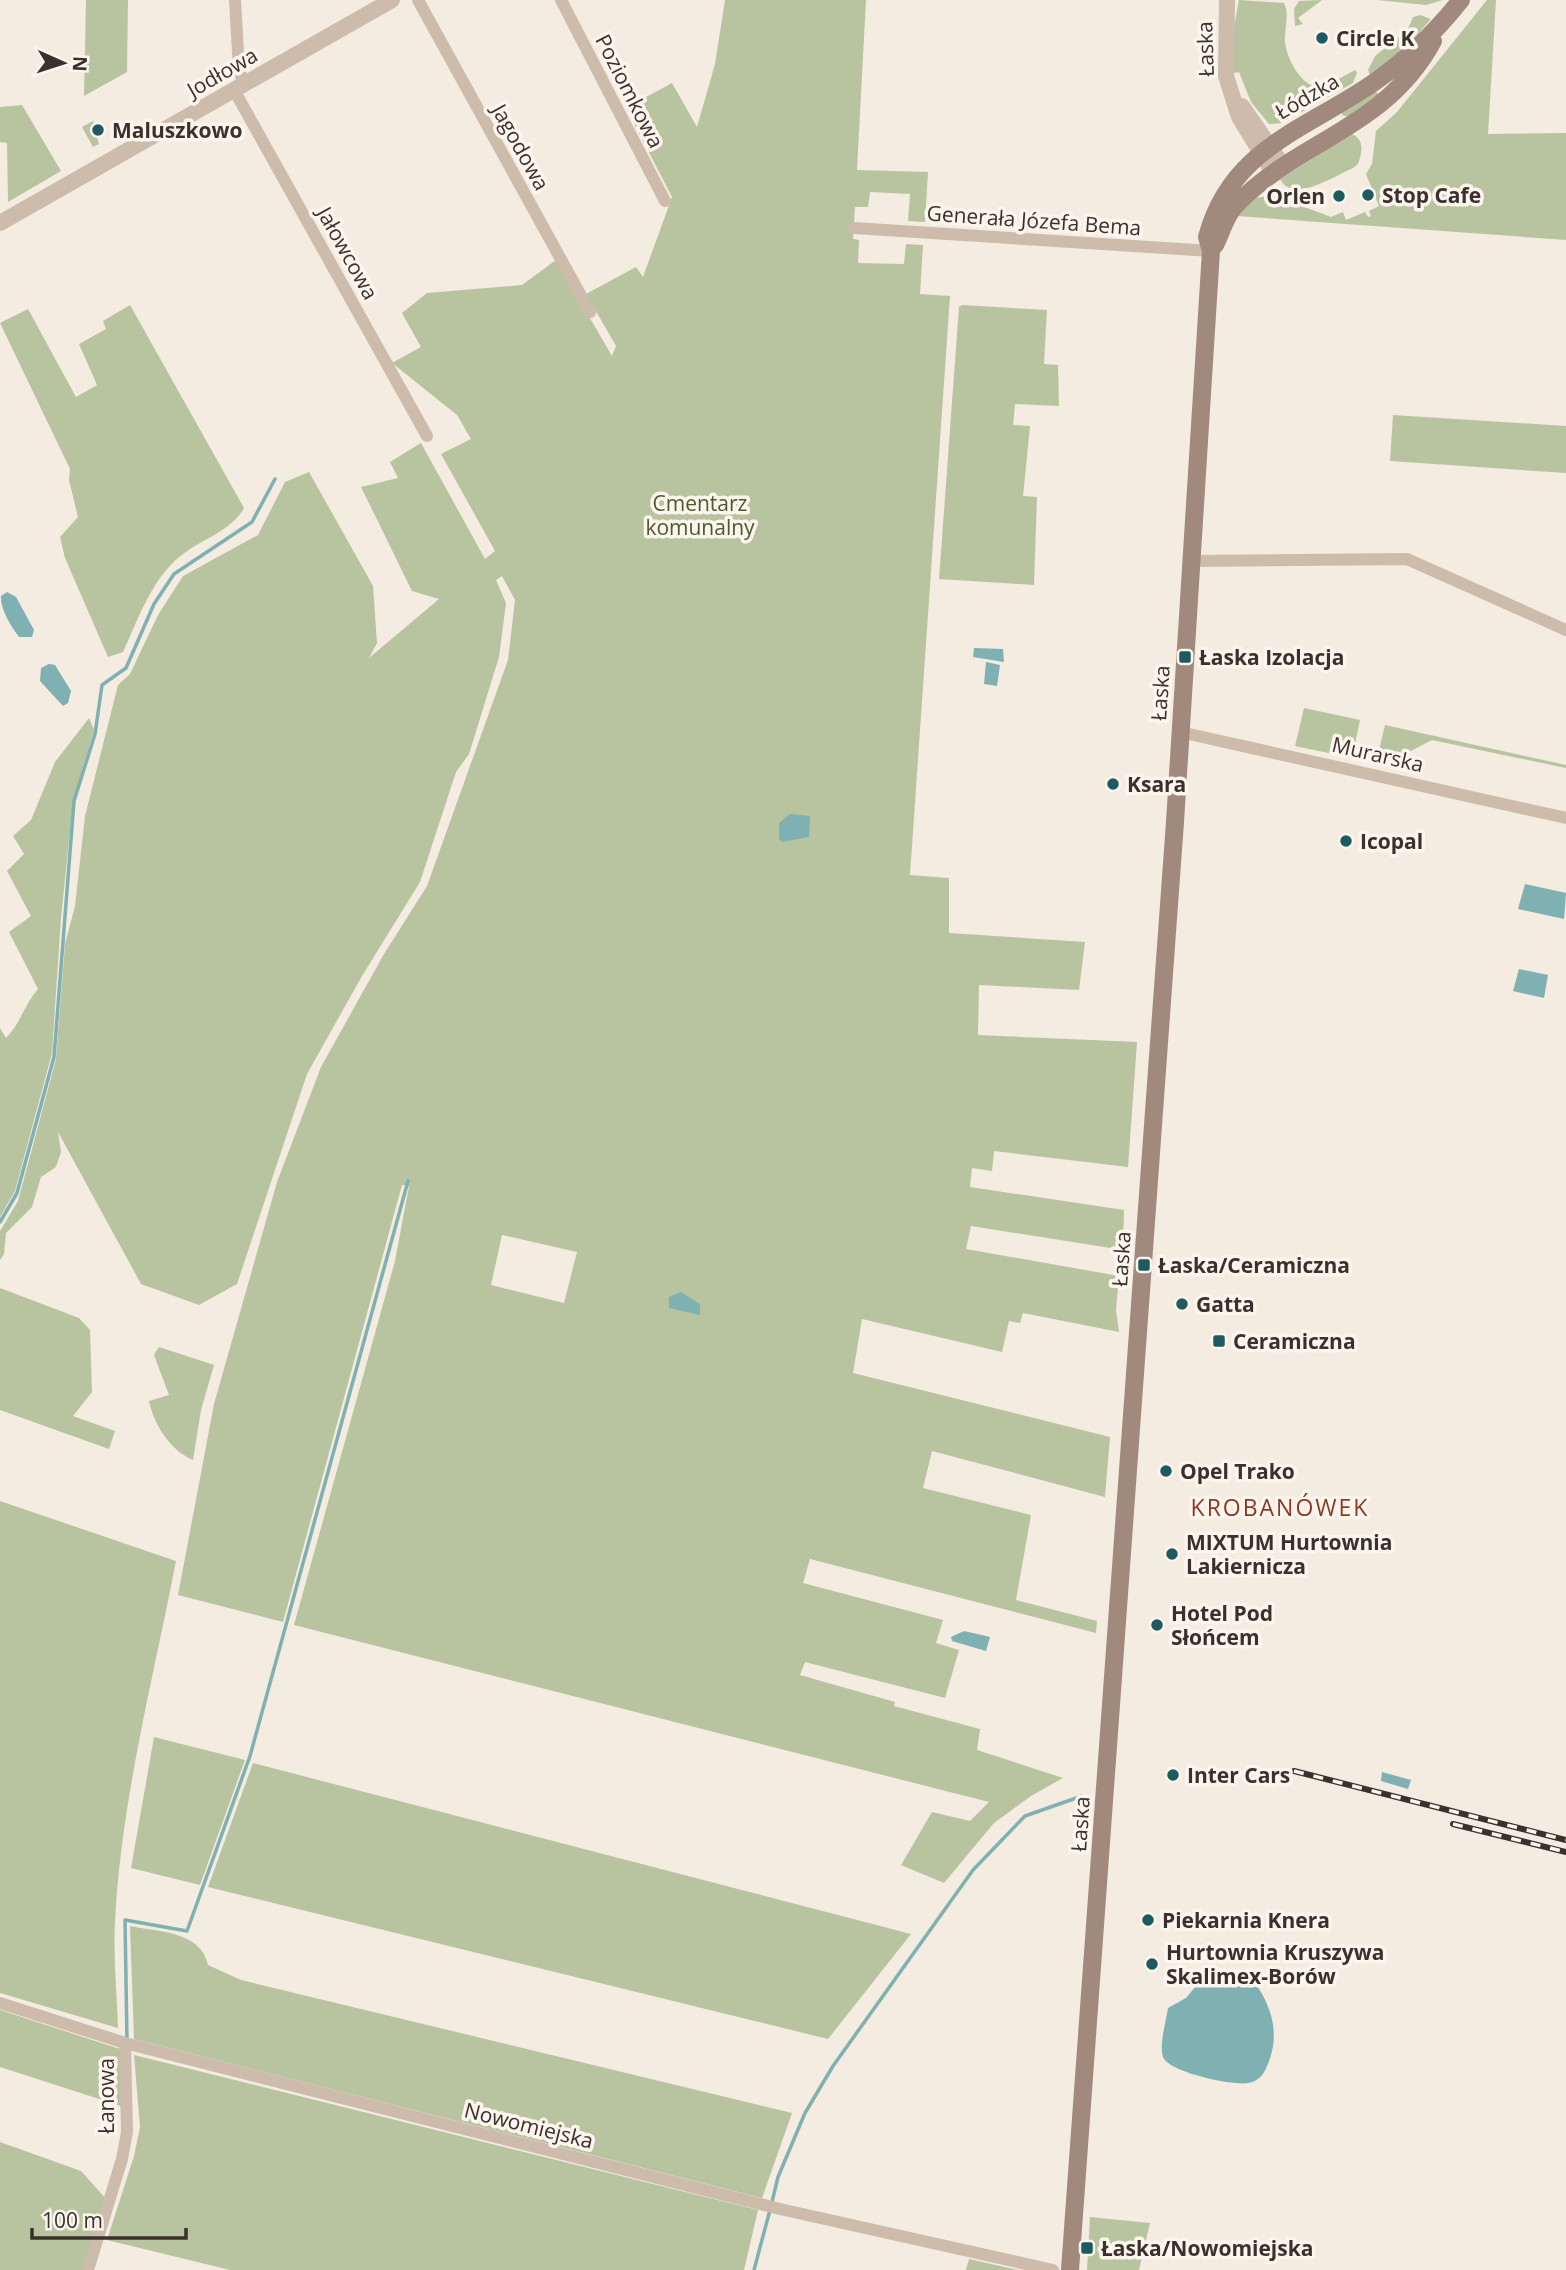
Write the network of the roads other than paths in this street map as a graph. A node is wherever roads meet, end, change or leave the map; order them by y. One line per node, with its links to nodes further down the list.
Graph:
1 (235, 0): 8 (street)
2 (392, 0): 8 (street, Jodłowa)
3 (418, 0): 15 (street, Jagodowa)
4 (561, 0): 11 (street, Poziomkowa)
5 (1227, 0): 9 (street, Łaska)
6 (1461, 0): 7 (main road, Łódzka)
7 (1440, 26): 9 (main road, Łódzka); 10 (main road, Łódzka)
8 (239, 87): 12 (street, Jodłowa); 16 (street, Jałowcowa)
9 (1266, 148): 10 (street, Łaska); 14 (main road, Łaska)
10 (1279, 171): 14 (main road, Łaska)
11 (665, 201)
12 (0, 223)
13 (854, 228): 14 (street, Generała Józefa Bema)
14 (1211, 251): 17 (main road, Łaska)
15 (590, 312)
16 (427, 436)
17 (1191, 561): 18 (street); 19 (main road, Łaska)
18 (1566, 631)
19 (1180, 732): 20 (street, Murarska); 25 (main road, Łaska)
20 (1566, 818)
21 (0, 2003): 22 (street, Nowomiejska)
22 (128, 2044): 23 (street, Łanowa); 24 (street, Nowomiejska)
23 (88, 2270)
24 (1053, 2270)
25 (1070, 2270)

